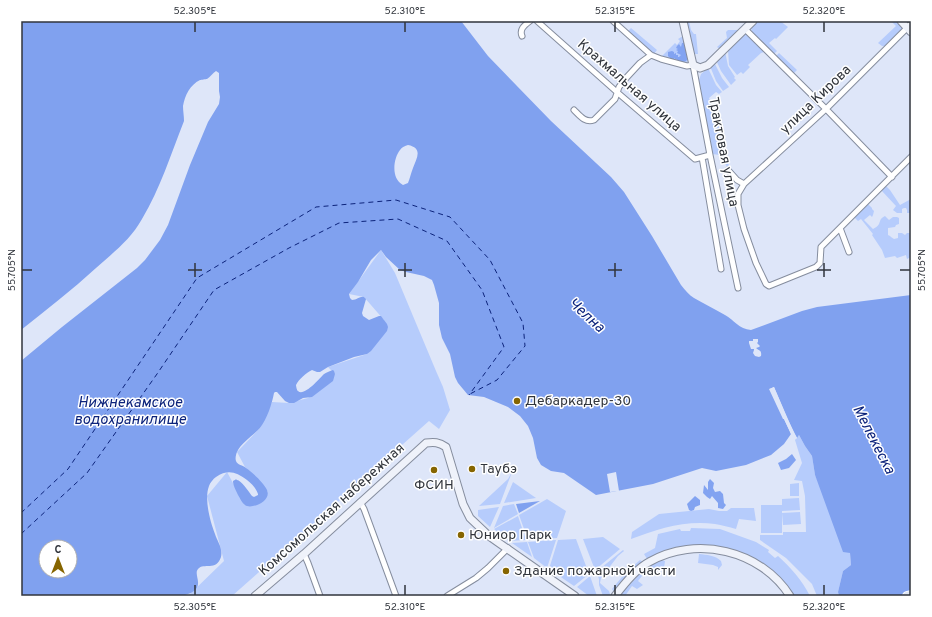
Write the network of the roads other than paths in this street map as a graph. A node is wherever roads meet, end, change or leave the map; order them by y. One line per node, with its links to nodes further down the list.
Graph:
1 (530, 21): 9 (street)
2 (537, 21): 12 (street, Крахмальная улица)
3 (613, 21): 10 (street)
4 (683, 21): 11 (street, Трактовая улица)
5 (753, 21): 8 (street)
6 (900, 21): 7 (street)
7 (910, 28): 13 (street, улица Кирова)
8 (745, 29): 11 (street); 13 (street)
9 (522, 36)
10 (651, 55): 11 (street); 12 (street)
11 (693, 65): 15 (street, Трактовая улица)
12 (618, 93): 14 (street); 16 (street, Крахмальная улица)
13 (826, 109): 19 (street); 20 (street, улица Кирова)
14 (574, 110)
15 (710, 155): 16 (street); 24 (street, Трактовая улица)
16 (702, 157): 23 (street)
17 (911, 157): 19 (street)
18 (728, 170): 20 (street)
19 (892, 177): 21 (street)
20 (744, 184): 21 (street, улица Кирова)
21 (840, 228): 22 (street)
22 (849, 252)
23 (721, 268)
24 (738, 288)
25 (360, 502): 26 (street, Комсомольская набережная); 27 (street, Комсомольская набережная); 32 (street)
26 (508, 548): 33 (street); 34 (street)
27 (304, 554): 30 (street, Комсомольская набережная); 31 (street)
28 (778, 580): 35 (street); 36 (street); 37 (street)
29 (911, 595): 38 (main road)
30 (255, 596)
31 (320, 596)
32 (396, 596)
33 (447, 596)
34 (575, 596)
35 (615, 596)
36 (782, 596)
37 (790, 596)
38 (907, 596)

